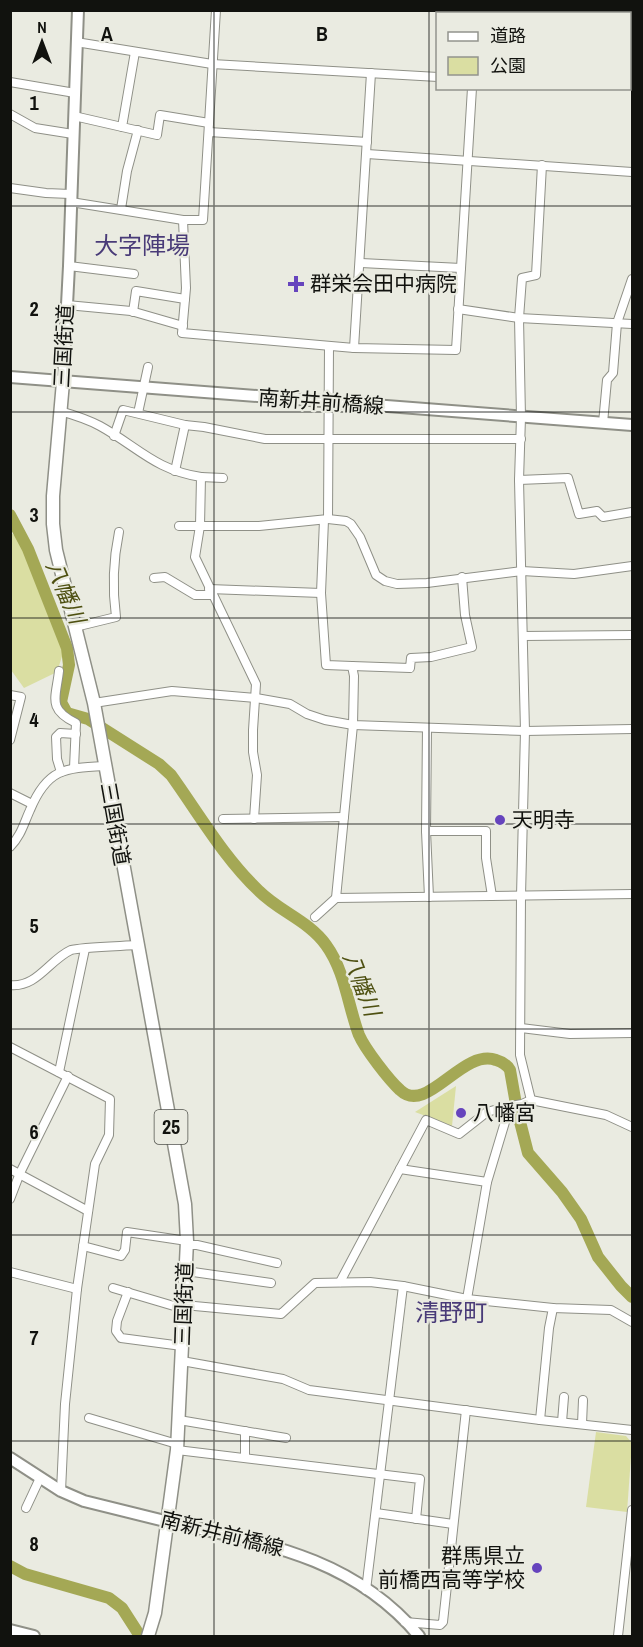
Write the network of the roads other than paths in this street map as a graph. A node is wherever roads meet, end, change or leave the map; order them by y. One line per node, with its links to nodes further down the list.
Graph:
1 (78, 10): 3 (main road, 三国街道)
2 (216, 10): 5 (street)
3 (76, 42): 4 (street); 10 (main road, 三国街道)
4 (135, 52): 5 (street); 13 (street)
5 (212, 64): 6 (street); 14 (street)
6 (371, 73): 7 (street); 17 (street)
7 (436, 77)
8 (10, 82): 10 (street)
9 (472, 90): 19 (street)
10 (75, 93): 12 (main road, 三国街道)
11 (10, 114): 16 (street)
12 (74, 116): 13 (street); 16 (main road, 三国街道)
13 (122, 127): 15 (street)
14 (209, 128): 15 (street); 17 (street); 25 (street)
15 (138, 130): 24 (street)
16 (74, 134): 23 (main road, 三国街道)
17 (367, 142): 18 (street)
18 (367, 154): 19 (street); 26 (street)
19 (466, 161): 20 (street); 28 (street)
20 (542, 165): 21 (street); 35 (street)
21 (633, 172)
22 (10, 188): 23 (street)
23 (70, 198): 24 (street); 27 (main road, 三国街道)
24 (121, 209): 25 (street)
25 (183, 220): 31 (street)
26 (361, 263): 28 (street); 40 (street)
27 (69, 266): 29 (street); 32 (main road, 三国街道)
28 (461, 268): 33 (street)
29 (134, 274)
30 (633, 279): 36 (street)
31 (185, 299): 34 (street); 38 (street)
32 (67, 305): 34 (street); 43 (main road, 三国街道)
33 (459, 309): 35 (street); 40 (street)
34 (133, 312): 38 (street)
35 (519, 318): 36 (street); 48 (street)
36 (617, 323): 37 (street); 49 (street)
37 (633, 324)
38 (183, 326): 39 (street)
39 (329, 346): 40 (street); 45 (street)
40 (354, 348)
41 (148, 367): 44 (street)
42 (10, 377): 43 (main road, 南新井前橋線)
43 (63, 382): 44 (main road, 南新井前橋線); 46 (main road, 三国街道 / 25)
44 (144, 388): 45 (main road, 南新井前橋線); 47 (street)
45 (330, 403): 48 (main road, 南新井前橋線); 54 (street)
46 (60, 411): 52 (street); 70 (main road, 三国街道 / 25)
47 (138, 413): 50 (street); 52 (street)
48 (521, 417): 49 (main road, 南新井前橋線); 53 (street)
49 (603, 423): 51 (main road, 南新井前橋線)
50 (184, 425): 54 (street); 55 (street)
51 (633, 425)
52 (114, 435): 55 (street)
53 (520, 439): 54 (street); 58 (street)
54 (329, 440): 60 (street)
55 (175, 471): 56 (street)
56 (201, 477): 57 (street); 62 (street)
57 (223, 478)
58 (519, 480): 59 (street); 65 (street)
59 (633, 512)
60 (326, 519): 62 (street); 66 (street); 69 (street)
61 (179, 526): 62 (street)
62 (200, 526): 68 (street)
63 (119, 532): 70 (street)
64 (633, 566): 65 (street)
65 (522, 571): 66 (street); 72 (street)
66 (462, 577): 73 (street)
67 (154, 578): 68 (street)
68 (211, 592): 69 (street); 76 (street)
69 (321, 593): 73 (street)
70 (75, 627): 77 (main road, 三国街道 / 25)
71 (633, 635): 72 (street)
72 (523, 636): 81 (street)
73 (352, 666): 78 (street)
74 (59, 671): 82 (street)
75 (10, 695): 83 (street)
76 (256, 698): 77 (street); 78 (street); 91 (street)
77 (94, 703): 84 (main road, 三国街道 / 25)
78 (353, 725): 79 (street); 89 (street)
79 (427, 728): 81 (street); 92 (street)
80 (633, 729): 81 (street)
81 (525, 730): 96 (street)
82 (76, 734): 85 (street); 86 (street)
83 (10, 740)
84 (104, 766): 85 (street); 100 (main road, 三国街道 / 25)
85 (74, 768): 86 (street)
86 (61, 772): 88 (street)
87 (10, 793): 88 (street)
88 (32, 804): 93 (street)
89 (344, 817): 91 (street); 98 (street)
90 (223, 819): 91 (street)
91 (254, 819)
92 (426, 831): 95 (street); 97 (street)
93 (10, 847)
94 (633, 894): 96 (street)
95 (492, 896): 96 (street); 97 (street)
96 (521, 896): 103 (street)
97 (429, 897): 98 (street)
98 (336, 898): 99 (street)
99 (315, 917)
100 (137, 945): 101 (street); 117 (main road, 三国街道 / 25)
101 (85, 949): 102 (street); 106 (street)
102 (10, 985)
103 (521, 1028): 104 (street); 108 (street)
104 (633, 1033)
105 (10, 1047): 106 (street)
106 (59, 1072): 107 (street)
107 (68, 1076): 113 (street); 116 (street)
108 (531, 1100): 109 (street); 110 (street)
109 (508, 1106): 112 (street); 114 (street)
110 (633, 1127)
111 (10, 1169): 113 (street)
112 (400, 1169): 114 (street); 122 (street)
113 (20, 1173): 115 (street); 116 (street)
114 (487, 1182): 128 (street)
115 (10, 1199)
116 (88, 1211): 118 (street)
117 (187, 1243): 118 (street); 119 (street); 120 (main road, 三国街道 / 25)
118 (83, 1246): 126 (street)
119 (277, 1263)
120 (186, 1271): 123 (street); 129 (main road, 三国街道 / 25)
121 (10, 1272): 126 (street)
122 (340, 1282): 124 (street); 129 (street)
123 (271, 1283)
124 (403, 1286): 128 (street); 135 (street)
125 (112, 1288): 127 (street)
126 (77, 1289): 151 (street)
127 (128, 1292): 129 (street); 132 (street)
128 (467, 1299): 130 (street)
129 (184, 1307): 132 (main road, 三国街道 / 25)
130 (553, 1308): 131 (street); 140 (street)
131 (633, 1322)
132 (182, 1346): 133 (main road, 三国街道 / 25)
133 (182, 1361): 135 (street); 139 (main road, 三国街道 / 25)
134 (564, 1397): 141 (street)
135 (389, 1399): 137 (street); 149 (street)
136 (583, 1400): 142 (street)
137 (466, 1410): 140 (street); 157 (street)
138 (89, 1418): 146 (street)
139 (178, 1420): 144 (street); 146 (main road, 三国街道 / 25)
140 (540, 1420): 141 (street)
141 (561, 1422): 142 (street)
142 (582, 1424): 143 (street)
143 (633, 1430)
144 (245, 1431): 145 (street); 147 (street)
145 (286, 1438)
146 (177, 1447): 147 (street); 156 (main road, 三国街道 / 25)
147 (245, 1457): 149 (street)
148 (10, 1458): 150 (main road, 南新井前橋線)
149 (381, 1474): 154 (street); 155 (street)
150 (40, 1478): 151 (main road, 南新井前橋線); 152 (street)
151 (61, 1491): 156 (main road, 南新井前橋線)
152 (26, 1508)
153 (633, 1510): 164 (street)
154 (376, 1513): 155 (street); 158 (street)
155 (416, 1519): 157 (street)
156 (169, 1522): 158 (main road, 南新井前橋線); 161 (main road, 三国街道 / 25)
157 (453, 1524): 159 (street)
158 (366, 1590): 159 (main road, 南新井前橋線)
159 (405, 1622): 163 (main road, 南新井前橋線)
160 (10, 1630): 162 (main road)
161 (152, 1634)
162 (34, 1636)
163 (419, 1636)
164 (618, 1636)

